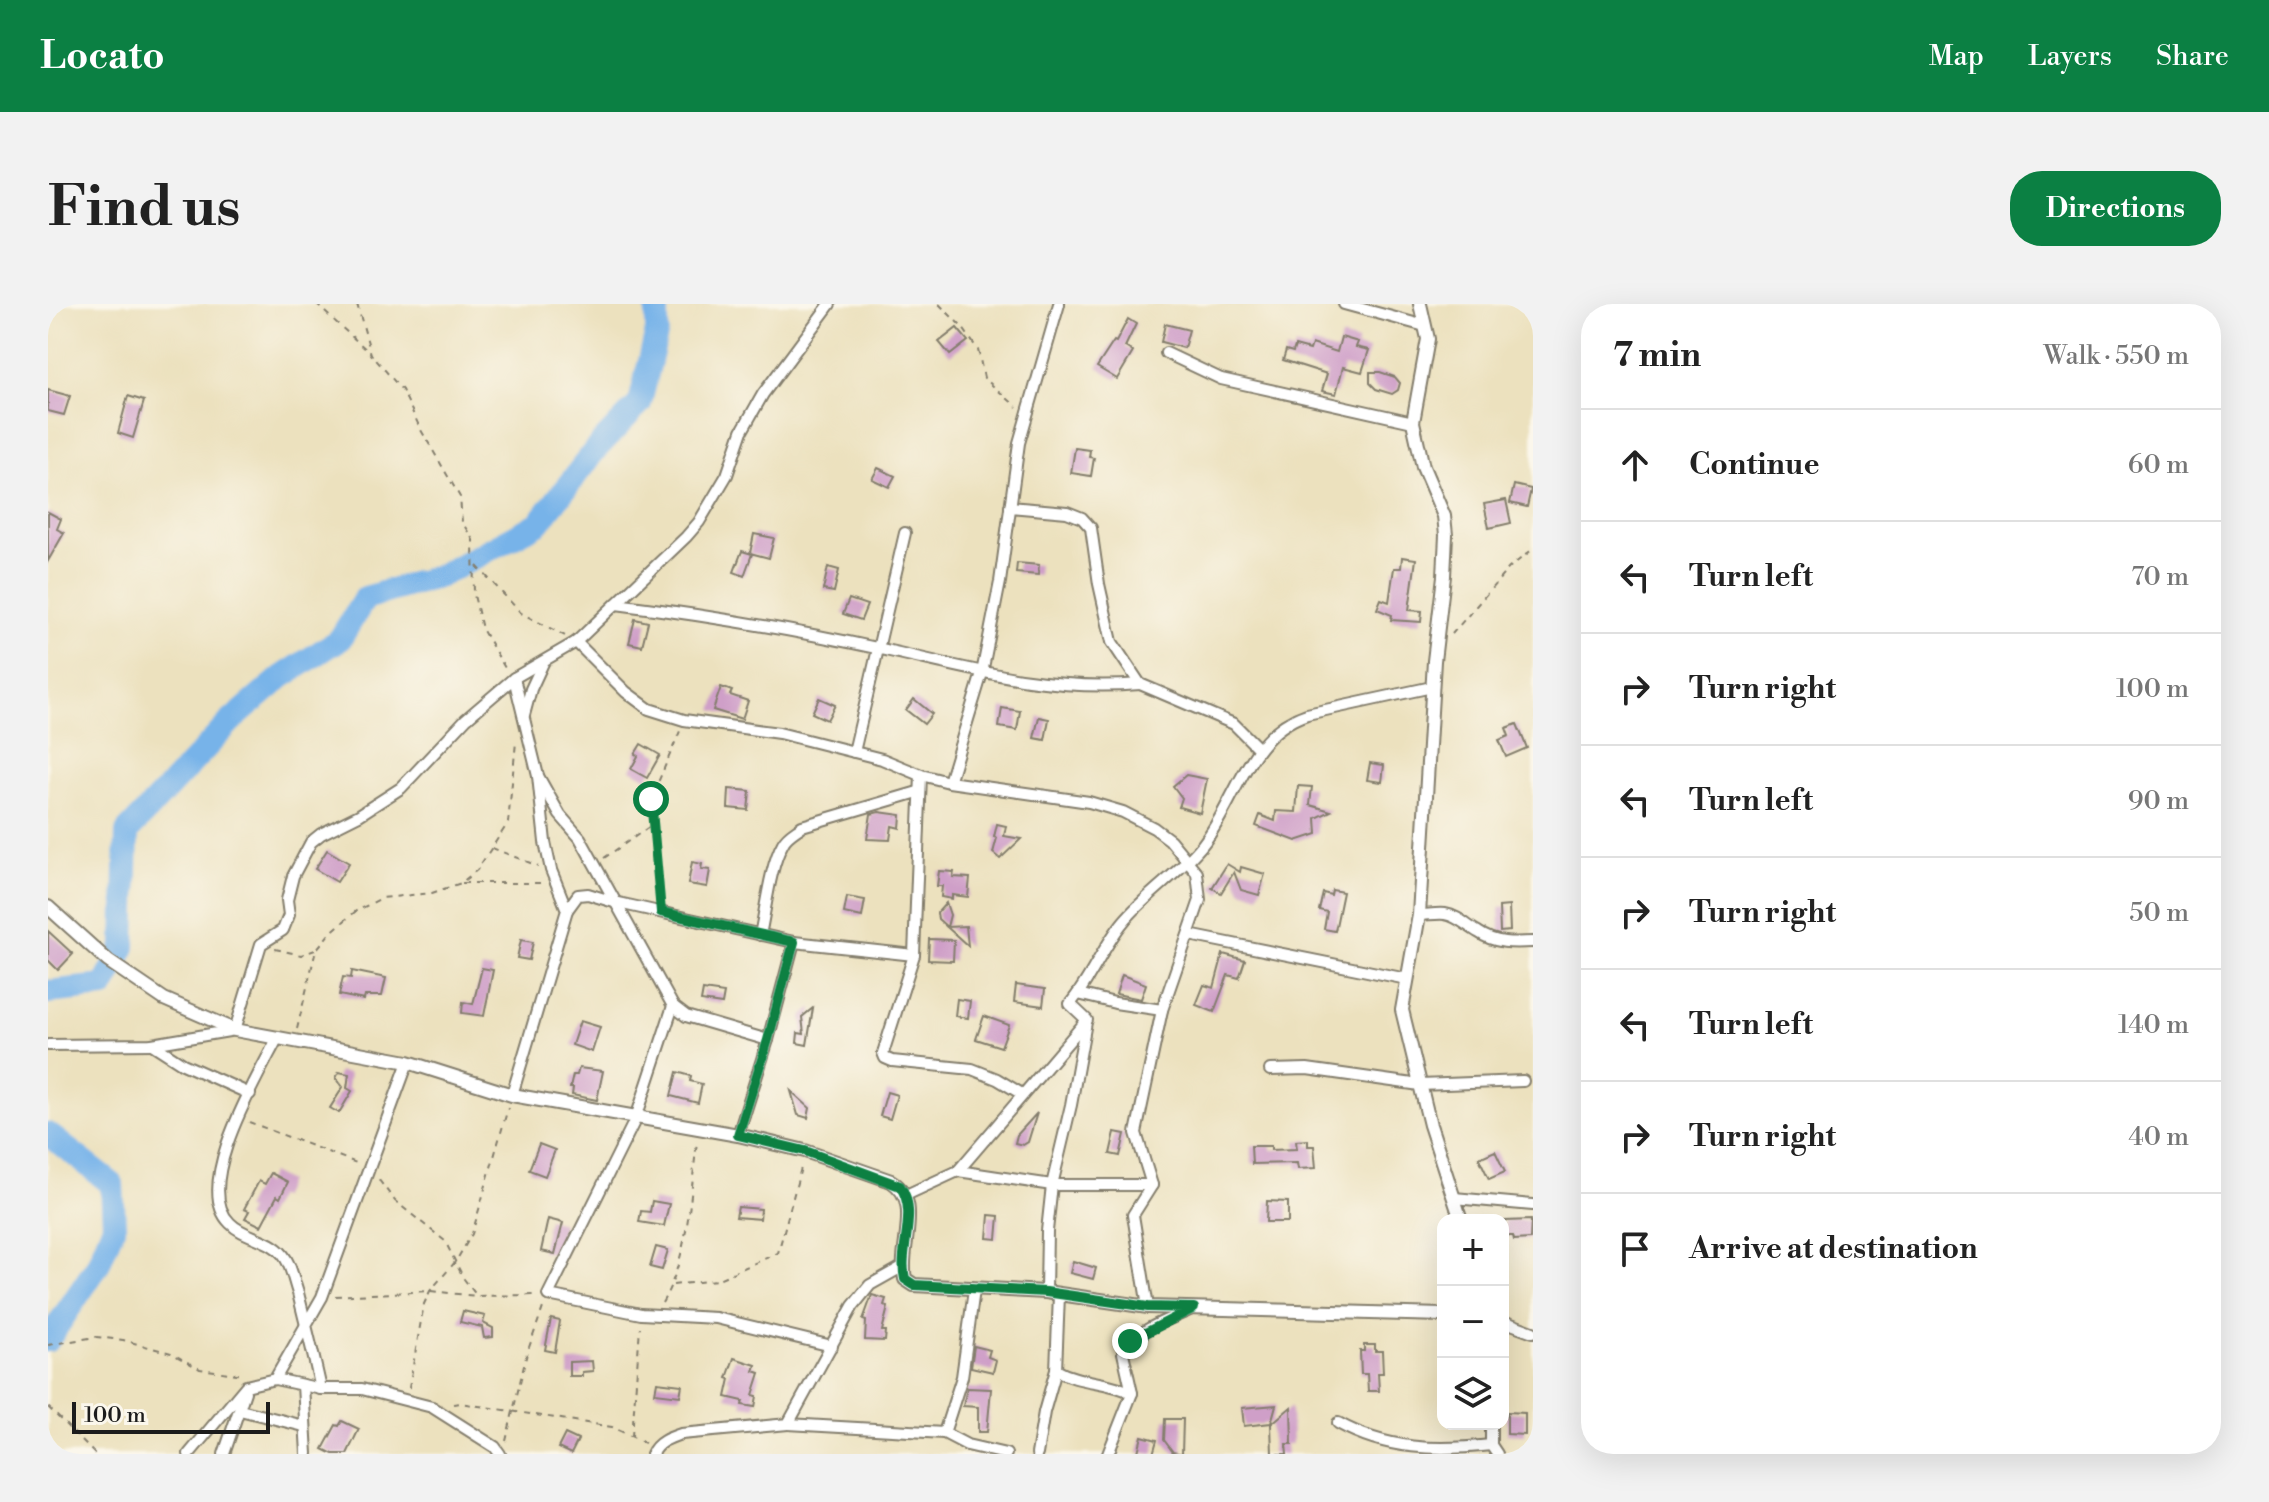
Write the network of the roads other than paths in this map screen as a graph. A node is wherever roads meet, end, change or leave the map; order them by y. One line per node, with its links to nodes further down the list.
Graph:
1 (830, 304): 10 (street)
2 (1059, 304): 8 (street)
3 (1344, 304): 5 (street)
4 (1420, 304): 5 (street)
5 (1425, 326): 7 (street)
6 (1166, 353): 7 (street)
7 (1413, 422): 17 (street)
8 (1010, 507): 14 (street); 16 (street)
9 (905, 533): 12 (street)
10 (616, 604): 11 (street); 12 (street)
11 (576, 642): 13 (street); 20 (street)
12 (879, 648): 14 (street); 20 (street)
13 (543, 663): 15 (street); 18 (street)
14 (982, 673): 16 (street); 23 (street)
15 (514, 678): 18 (street); 40 (street)
16 (1140, 684): 19 (street)
17 (1432, 687): 19 (street); 29 (street)
18 (524, 717): 22 (street)
19 (1258, 748): 25 (street)
20 (854, 752): 21 (street)
21 (921, 775): 23 (street); 24 (street)
22 (538, 776): 26 (street); 28 (street)
23 (949, 782): 25 (street)
24 (918, 792): 30 (street); 34 (street)
25 (1187, 861): 31 (street); 36 (street)
26 (614, 902): 28 (street); 30 (street); 37 (street)
27 (48, 907): 40 (street)
28 (567, 910): 51 (street)
29 (1419, 915): 33 (street); 35 (street)
30 (760, 935): 32 (street)
31 (1189, 935): 35 (street); 38 (street)
32 (794, 942): 34 (street); 42 (street)
33 (1533, 942)
34 (914, 955): 50 (street)
35 (1407, 979): 48 (street)
36 (1078, 994): 38 (street); 39 (street)
37 (673, 1006): 42 (street); 52 (street)
38 (1162, 1010): 56 (street)
39 (1087, 1020): 50 (street); 55 (street)
40 (235, 1030): 41 (street); 43 (street)
41 (278, 1037): 45 (street); 49 (street)
42 (768, 1040): 53 (street)
43 (152, 1044): 44 (street); 49 (street)
44 (48, 1045)
45 (408, 1062): 51 (street); 68 (street)
46 (1270, 1070): 48 (street)
47 (1523, 1081): 48 (street)
48 (1420, 1085): 58 (street)
49 (250, 1094): 68 (street)
50 (1022, 1094): 54 (street)
51 (512, 1095): 52 (street)
52 (636, 1118): 53 (street); 70 (street)
53 (738, 1135): 57 (street)
54 (958, 1171): 55 (street); 57 (street)
55 (1052, 1185): 56 (street); 63 (street)
56 (1152, 1185): 64 (street)
57 (906, 1195): 61 (street)
58 (1454, 1198): 59 (street); 60 (street)
59 (1533, 1205)
60 (1459, 1214)
61 (902, 1267): 62 (street); 70 (street)
62 (974, 1290): 63 (street); 82 (street)
63 (1053, 1294): 64 (street); 71 (street)
64 (1148, 1307): 65 (street)
65 (1194, 1308): 66 (street); 76 (street)
66 (1437, 1315)
67 (1509, 1323): 69 (street)
68 (307, 1326): 72 (street); 75 (street)
69 (1533, 1332)
70 (832, 1346): 79 (street)
71 (1056, 1370): 76 (street); 90 (street)
72 (275, 1379): 73 (street); 74 (street)
73 (246, 1381): 77 (street); 85 (street)
74 (303, 1385): 75 (street); 80 (street)
75 (321, 1389): 88 (street)
76 (1132, 1393): 91 (street)
77 (240, 1410): 80 (street); 86 (street)
78 (1338, 1423): 83 (street)
79 (788, 1424): 82 (street); 84 (street)
80 (304, 1426): 87 (street)
81 (1492, 1430): 83 (street)
82 (944, 1433): 89 (street)
83 (1494, 1450)
84 (653, 1451)
85 (189, 1454)
86 (224, 1454)
87 (307, 1454)
88 (500, 1454)
89 (1006, 1454)
90 (1037, 1454)
91 (1108, 1454)

